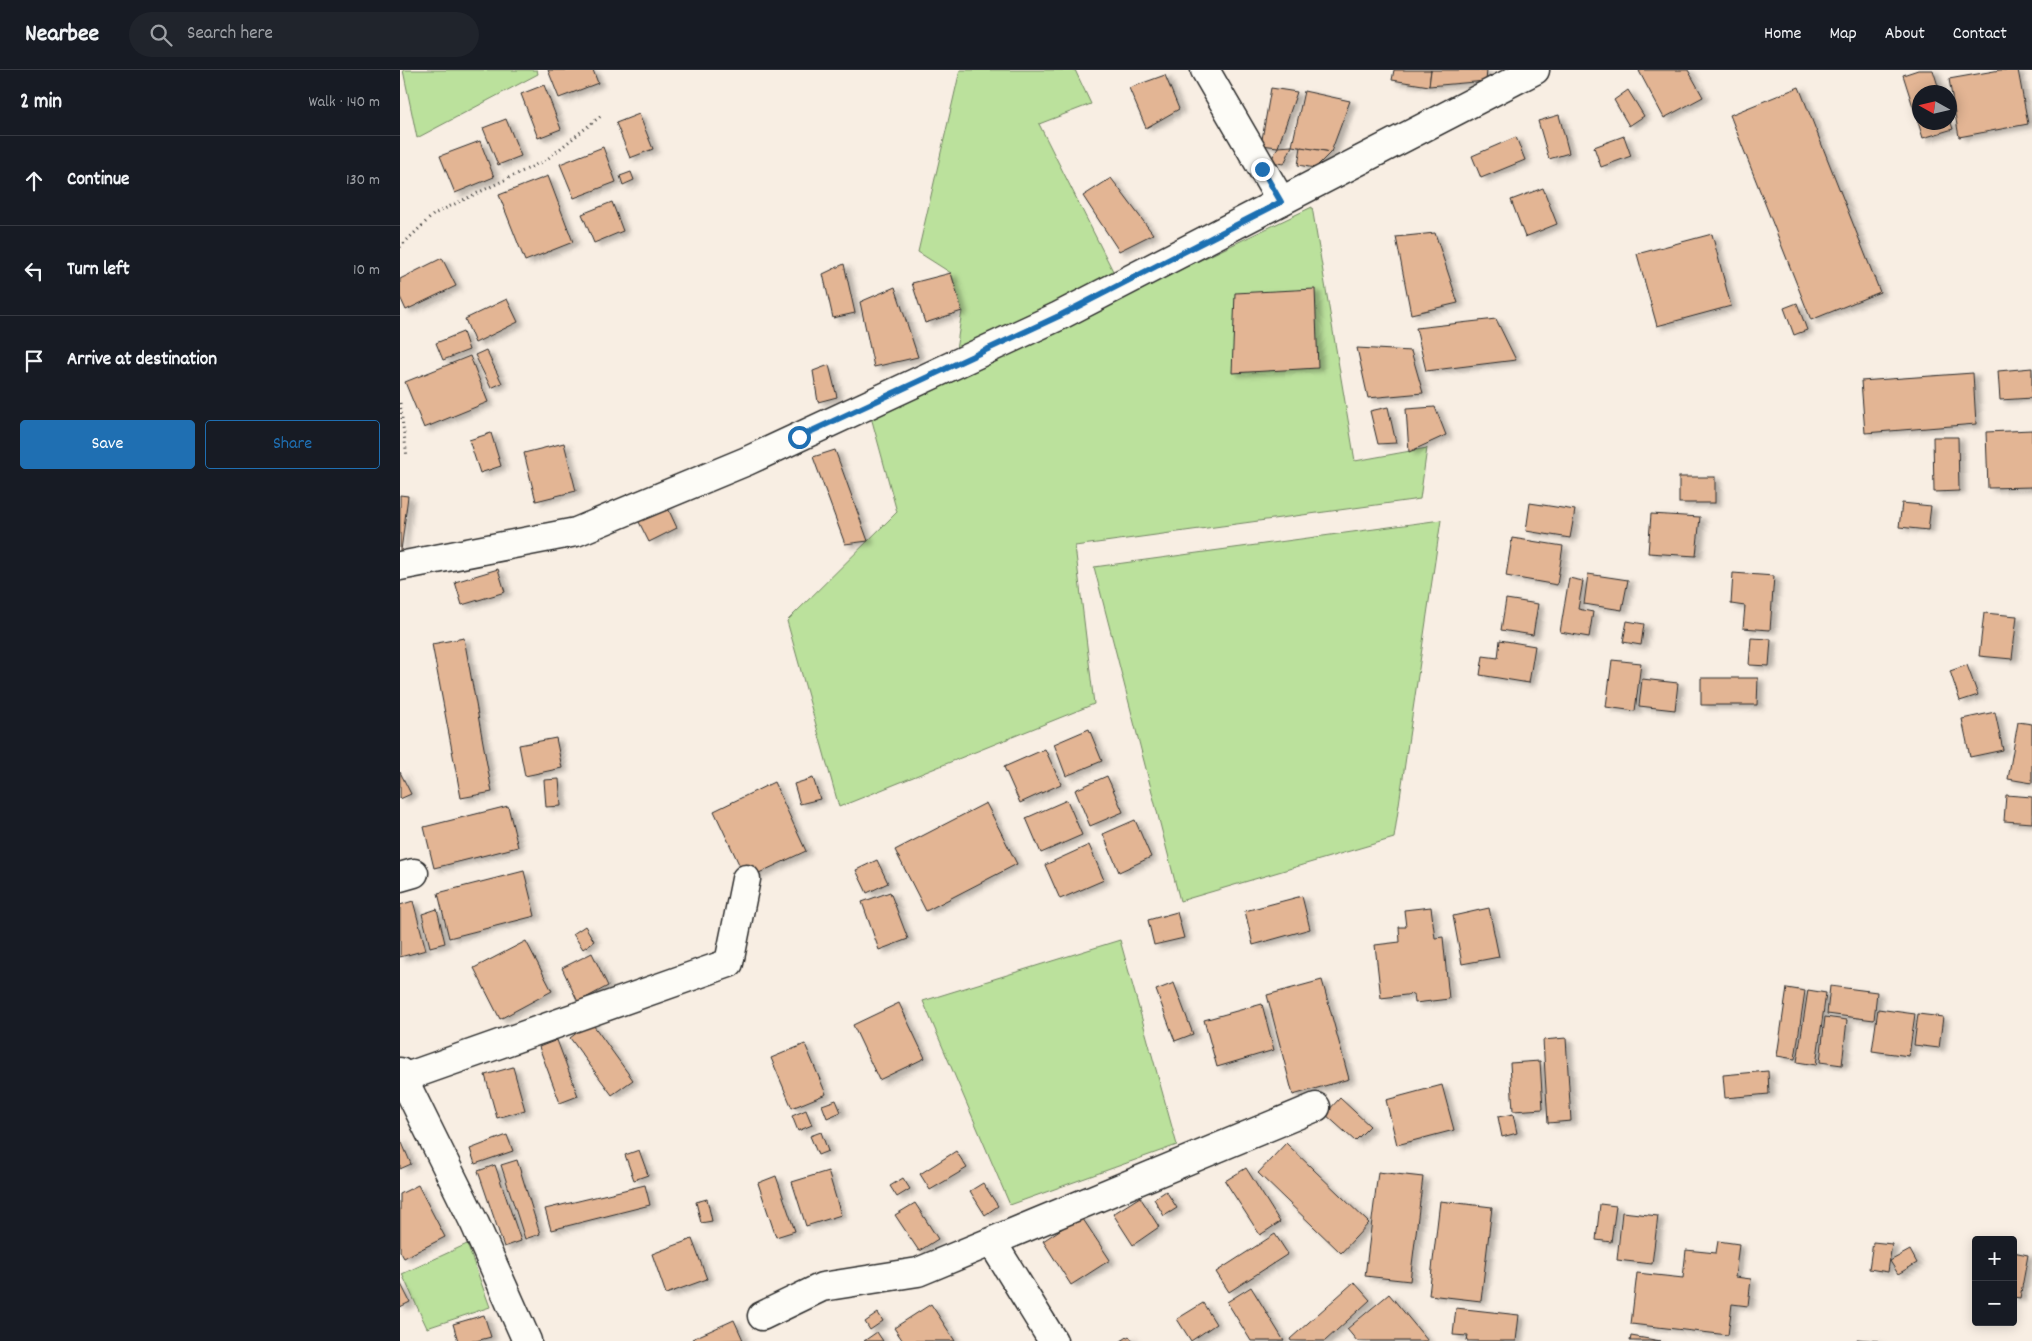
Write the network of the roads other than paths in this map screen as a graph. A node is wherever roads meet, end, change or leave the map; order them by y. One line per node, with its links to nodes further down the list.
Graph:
1 (1205, 70): 3 (street)
2 (1535, 70): 3 (street)
3 (1281, 202): 4 (street)
4 (400, 566)
5 (746, 879): 6 (street)
6 (401, 1077): 10 (street)
7 (1316, 1107): 8 (street)
8 (992, 1242): 9 (street); 11 (street)
9 (762, 1316)
10 (527, 1341)
11 (1053, 1341)

